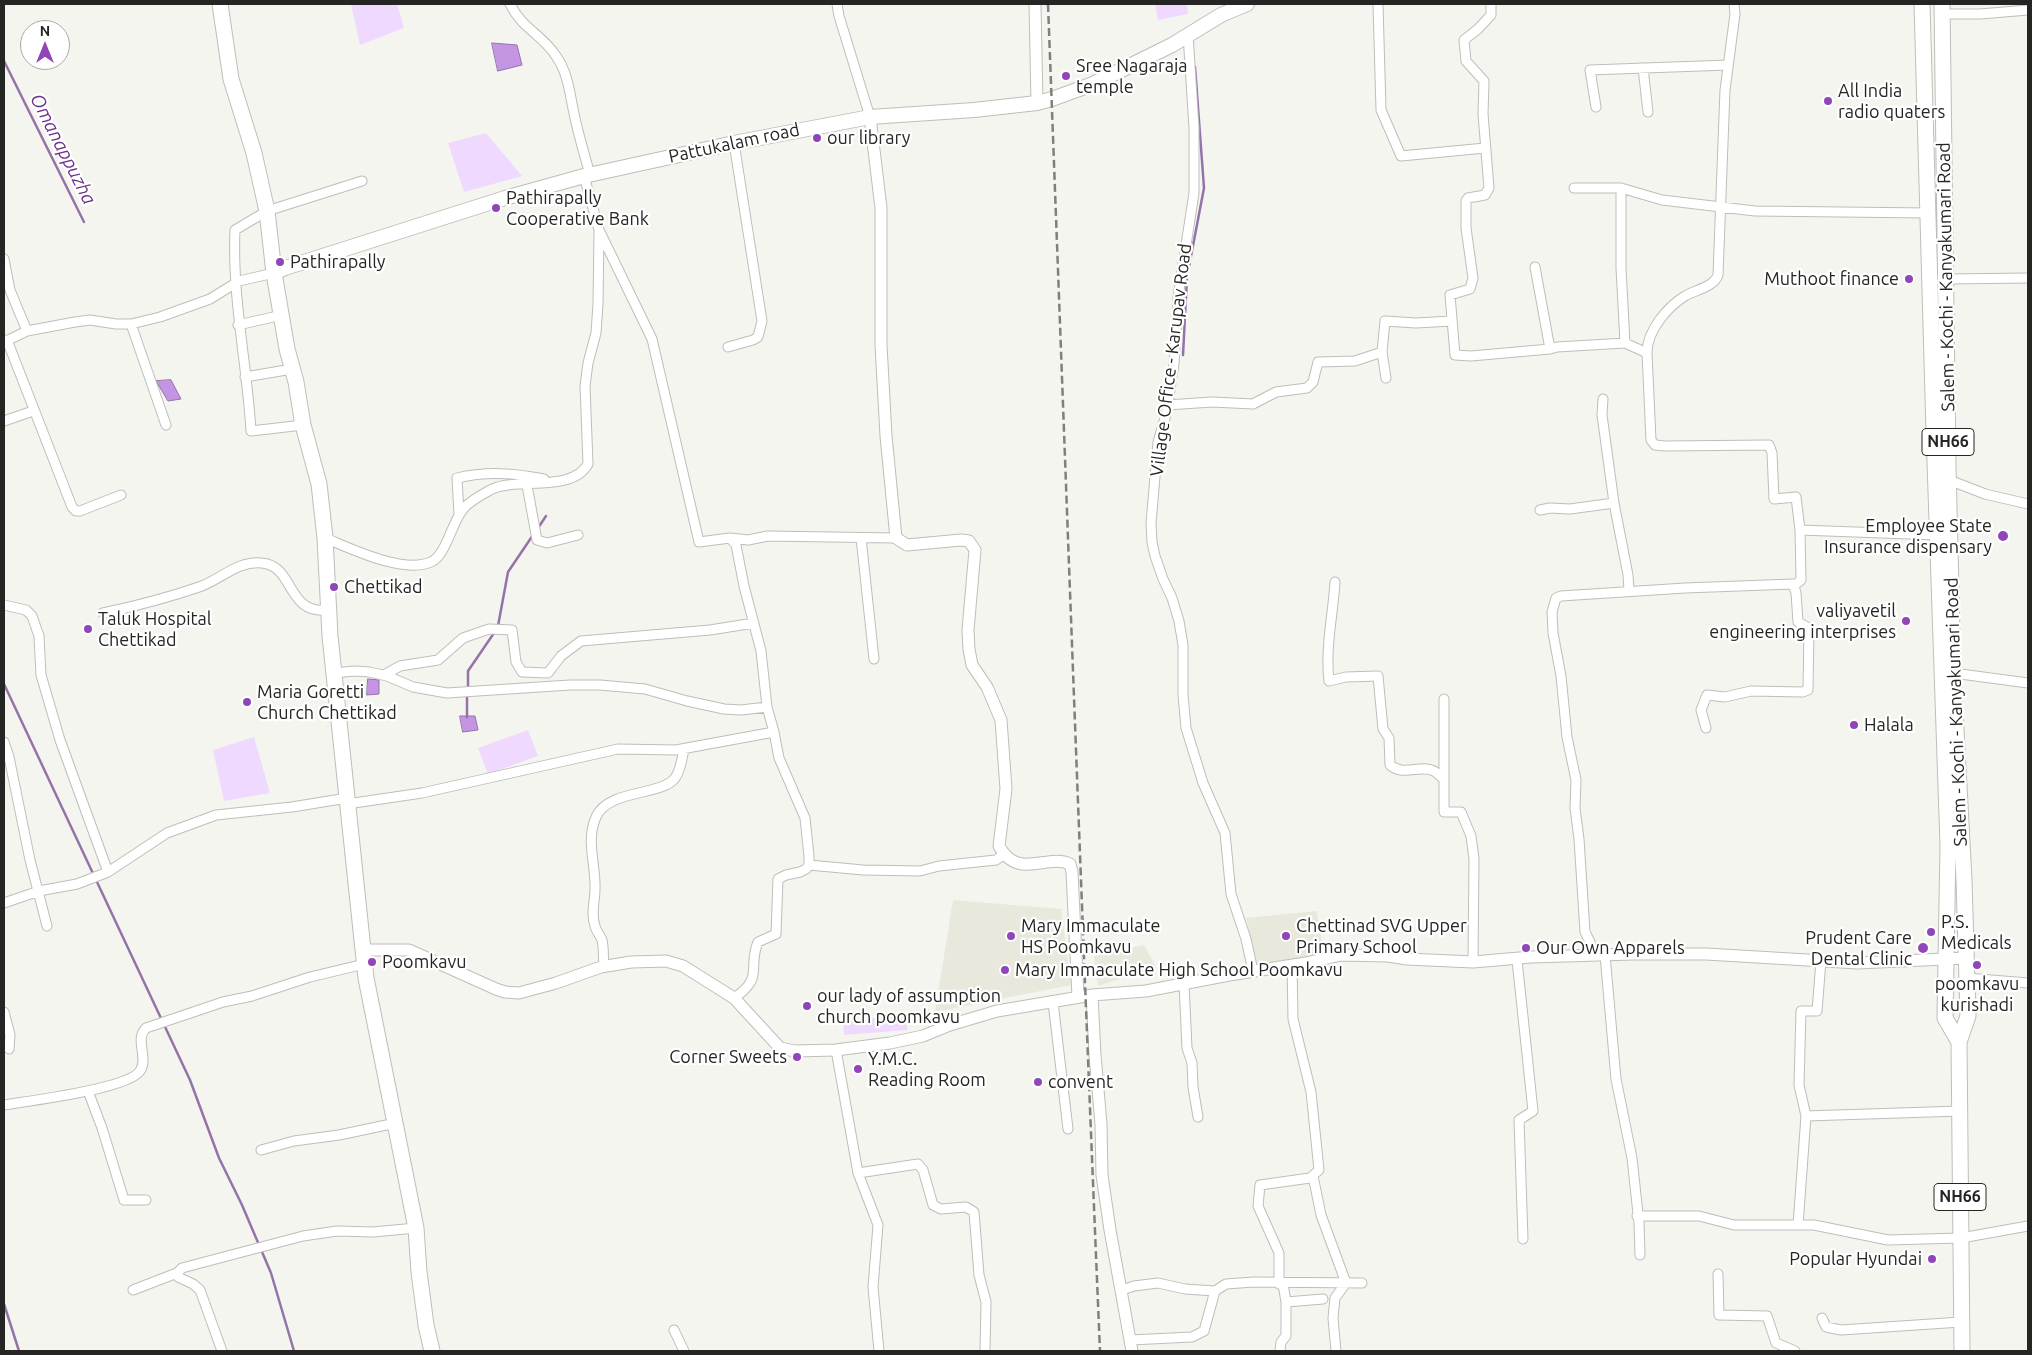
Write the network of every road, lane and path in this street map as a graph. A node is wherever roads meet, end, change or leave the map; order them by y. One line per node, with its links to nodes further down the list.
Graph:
1 (220, 4): 26 (main road)
2 (510, 4): 21 (street)
3 (837, 4): 18 (street)
4 (1035, 4): 15 (street)
5 (1247, 4): 12 (main road, Pattukalam road)
6 (1378, 4): 20 (street)
7 (1490, 4): 20 (street)
8 (1734, 4): 13 (street)
9 (1922, 4): 27 (main road)
10 (1942, 9): 11 (street); 33 (main road, Salem - Kochi - Kanyakumari Road / NH66)
11 (2028, 10)
12 (1188, 34): 15 (main road, Pattukalam road); 50 (street, Village Office - Karupav Road)
13 (1728, 65): 14 (street); 25 (street)
14 (1644, 68): 16 (street); 17 (street)
15 (1037, 103): 18 (main road, Pattukalam road)
16 (1596, 107)
17 (1648, 112)
18 (870, 117): 19 (main road, Pattukalam road); 68 (street)
19 (734, 143): 21 (main road, Pattukalam road); 42 (street)
20 (1486, 148): 36 (street)
21 (587, 175): 28 (street); 31 (main road, Pattukalam road)
22 (362, 181): 26 (street)
23 (1574, 188): 24 (street)
24 (1621, 188): 25 (street); 41 (street)
25 (1721, 206): 27 (street); 45 (street)
26 (267, 211): 31 (main road); 34 (street)
27 (1928, 213): 64 (main road)
28 (599, 230): 55 (street); 66 (street)
29 (4, 259): 39 (street)
30 (1535, 267): 43 (street)
31 (274, 273): 34 (street); 35 (main road)
32 (2028, 278): 33 (street)
33 (1947, 279): 56 (main road, Salem - Kochi - Kanyakumari Road / NH66)
34 (236, 284): 37 (street); 38 (street)
35 (282, 315): 38 (street); 46 (main road)
36 (1452, 321): 43 (street); 44 (street)
37 (131, 324): 39 (street); 53 (street)
38 (238, 325): 47 (street)
39 (27, 331): 40 (street)
40 (6, 341): 51 (street)
41 (1625, 343): 43 (street); 45 (street)
42 (728, 346)
43 (1550, 349)
44 (1382, 352): 48 (street); 50 (street)
45 (1647, 353): 62 (street)
46 (292, 369): 47 (street); 54 (main road)
47 (245, 377): 54 (street)
48 (1386, 378)
49 (1603, 399): 58 (street)
50 (1167, 405): 105 (street, Village Office - Karupav Road)
51 (33, 411): 52 (street); 57 (street)
52 (4, 421)
53 (166, 425)
54 (303, 425): 65 (main road)
55 (526, 479): 61 (street); 61 (street); 63 (street)
56 (1948, 480): 59 (street); 78 (main road, Salem - Kochi - Kanyakumari Road / NH66)
57 (121, 496)
58 (1614, 503): 60 (street); 71 (street)
59 (2028, 504)
60 (1540, 510)
61 (459, 515): 65 (street)
62 (1800, 530): 64 (street); 70 (street)
63 (578, 535)
64 (1937, 535): 98 (main road)
65 (325, 538): 73 (main road)
66 (730, 538): 67 (street); 75 (street)
67 (861, 538): 68 (street); 76 (street)
68 (896, 538): 89 (street)
69 (1335, 582): 87 (street)
70 (1795, 585): 71 (street); 83 (street)
71 (1629, 591): 95 (street)
72 (4, 605): 91 (street)
73 (328, 610): 74 (street); 77 (main road)
74 (103, 612)
75 (754, 623): 79 (street); 82 (street)
76 (874, 659)
77 (333, 673): 79 (street); 88 (main road)
78 (1953, 673): 80 (street); 99 (main road, Salem - Kochi - Kanyakumari Road / NH66)
79 (384, 675): 82 (street)
80 (2028, 683)
81 (1444, 699): 87 (street)
82 (767, 707): 84 (street)
83 (1706, 728)
84 (774, 732): 86 (street); 90 (street)
85 (4, 742): 92 (street)
86 (684, 749): 88 (street); 104 (street)
87 (1444, 779): 102 (street)
88 (347, 801): 91 (street); 97 (main road)
89 (1004, 855): 90 (street); 110 (street)
90 (808, 865): 111 (street)
91 (108, 872): 92 (street)
92 (39, 891): 93 (street); 94 (street)
93 (4, 903)
94 (47, 926)
95 (1592, 955): 96 (street); 100 (street)
96 (1605, 955): 101 (street); 128 (street)
97 (364, 957): 104 (street); 117 (street); 122 (main road)
98 (1946, 958): 99 (street); 101 (street); 114 (main road)
99 (1966, 958): 106 (main road, Salem - Kochi - Kanyakumari Road)
100 (1517, 960): 102 (street); 133 (street)
101 (1821, 961): 120 (street)
102 (1473, 962): 103 (street)
103 (1292, 965): 105 (street); 126 (street)
104 (604, 966): 111 (street)
105 (1253, 971): 108 (street)
106 (1967, 978): 107 (street); 114 (main road, Salem - Kochi - Kanyakumari Road)
107 (2028, 983)
108 (1184, 984): 109 (street); 121 (street)
109 (1092, 995): 110 (street); 141 (street)
110 (1078, 997): 112 (street)
111 (734, 998): 116 (street)
112 (1053, 1002): 116 (street); 123 (street)
113 (4, 1012): 115 (street)
114 (1959, 1042): 119 (main road, NH66)
115 (9, 1049)
116 (836, 1050): 125 (street)
117 (88, 1090): 118 (street); 127 (street)
118 (4, 1105)
119 (1960, 1111): 120 (street); 132 (main road, NH66)
120 (1806, 1116): 129 (street)
121 (1198, 1117)
122 (396, 1123): 124 (street); 131 (main road)
123 (1068, 1129)
124 (261, 1150)
125 (858, 1173): 152 (street); 153 (street)
126 (1313, 1176): 137 (street); 139 (street)
127 (146, 1200)
128 (1637, 1216): 129 (street); 134 (street)
129 (1798, 1225): 132 (street)
130 (2028, 1226): 132 (street)
131 (416, 1228): 135 (street); 150 (main road)
132 (1960, 1238): 146 (main road, NH66)
133 (1522, 1239)
134 (1640, 1255)
135 (177, 1274): 140 (street); 149 (street)
136 (1718, 1274): 156 (street)
137 (1346, 1283): 138 (street); 139 (street); 155 (street)
138 (1362, 1283)
139 (1281, 1284): 142 (street); 144 (street)
140 (133, 1290)
141 (1122, 1290): 142 (street); 148 (street)
142 (1215, 1291): 148 (street)
143 (1323, 1299): 144 (street)
144 (1286, 1302): 154 (street)
145 (1822, 1318): 146 (street)
146 (1961, 1322): 157 (main road, NH66)
147 (674, 1330): 151 (street)
148 (1131, 1345)
149 (222, 1351)
150 (432, 1351)
151 (684, 1351)
152 (879, 1351)
153 (986, 1351)
154 (1280, 1351)
155 (1336, 1351)
156 (1795, 1351)
157 (1962, 1351)

